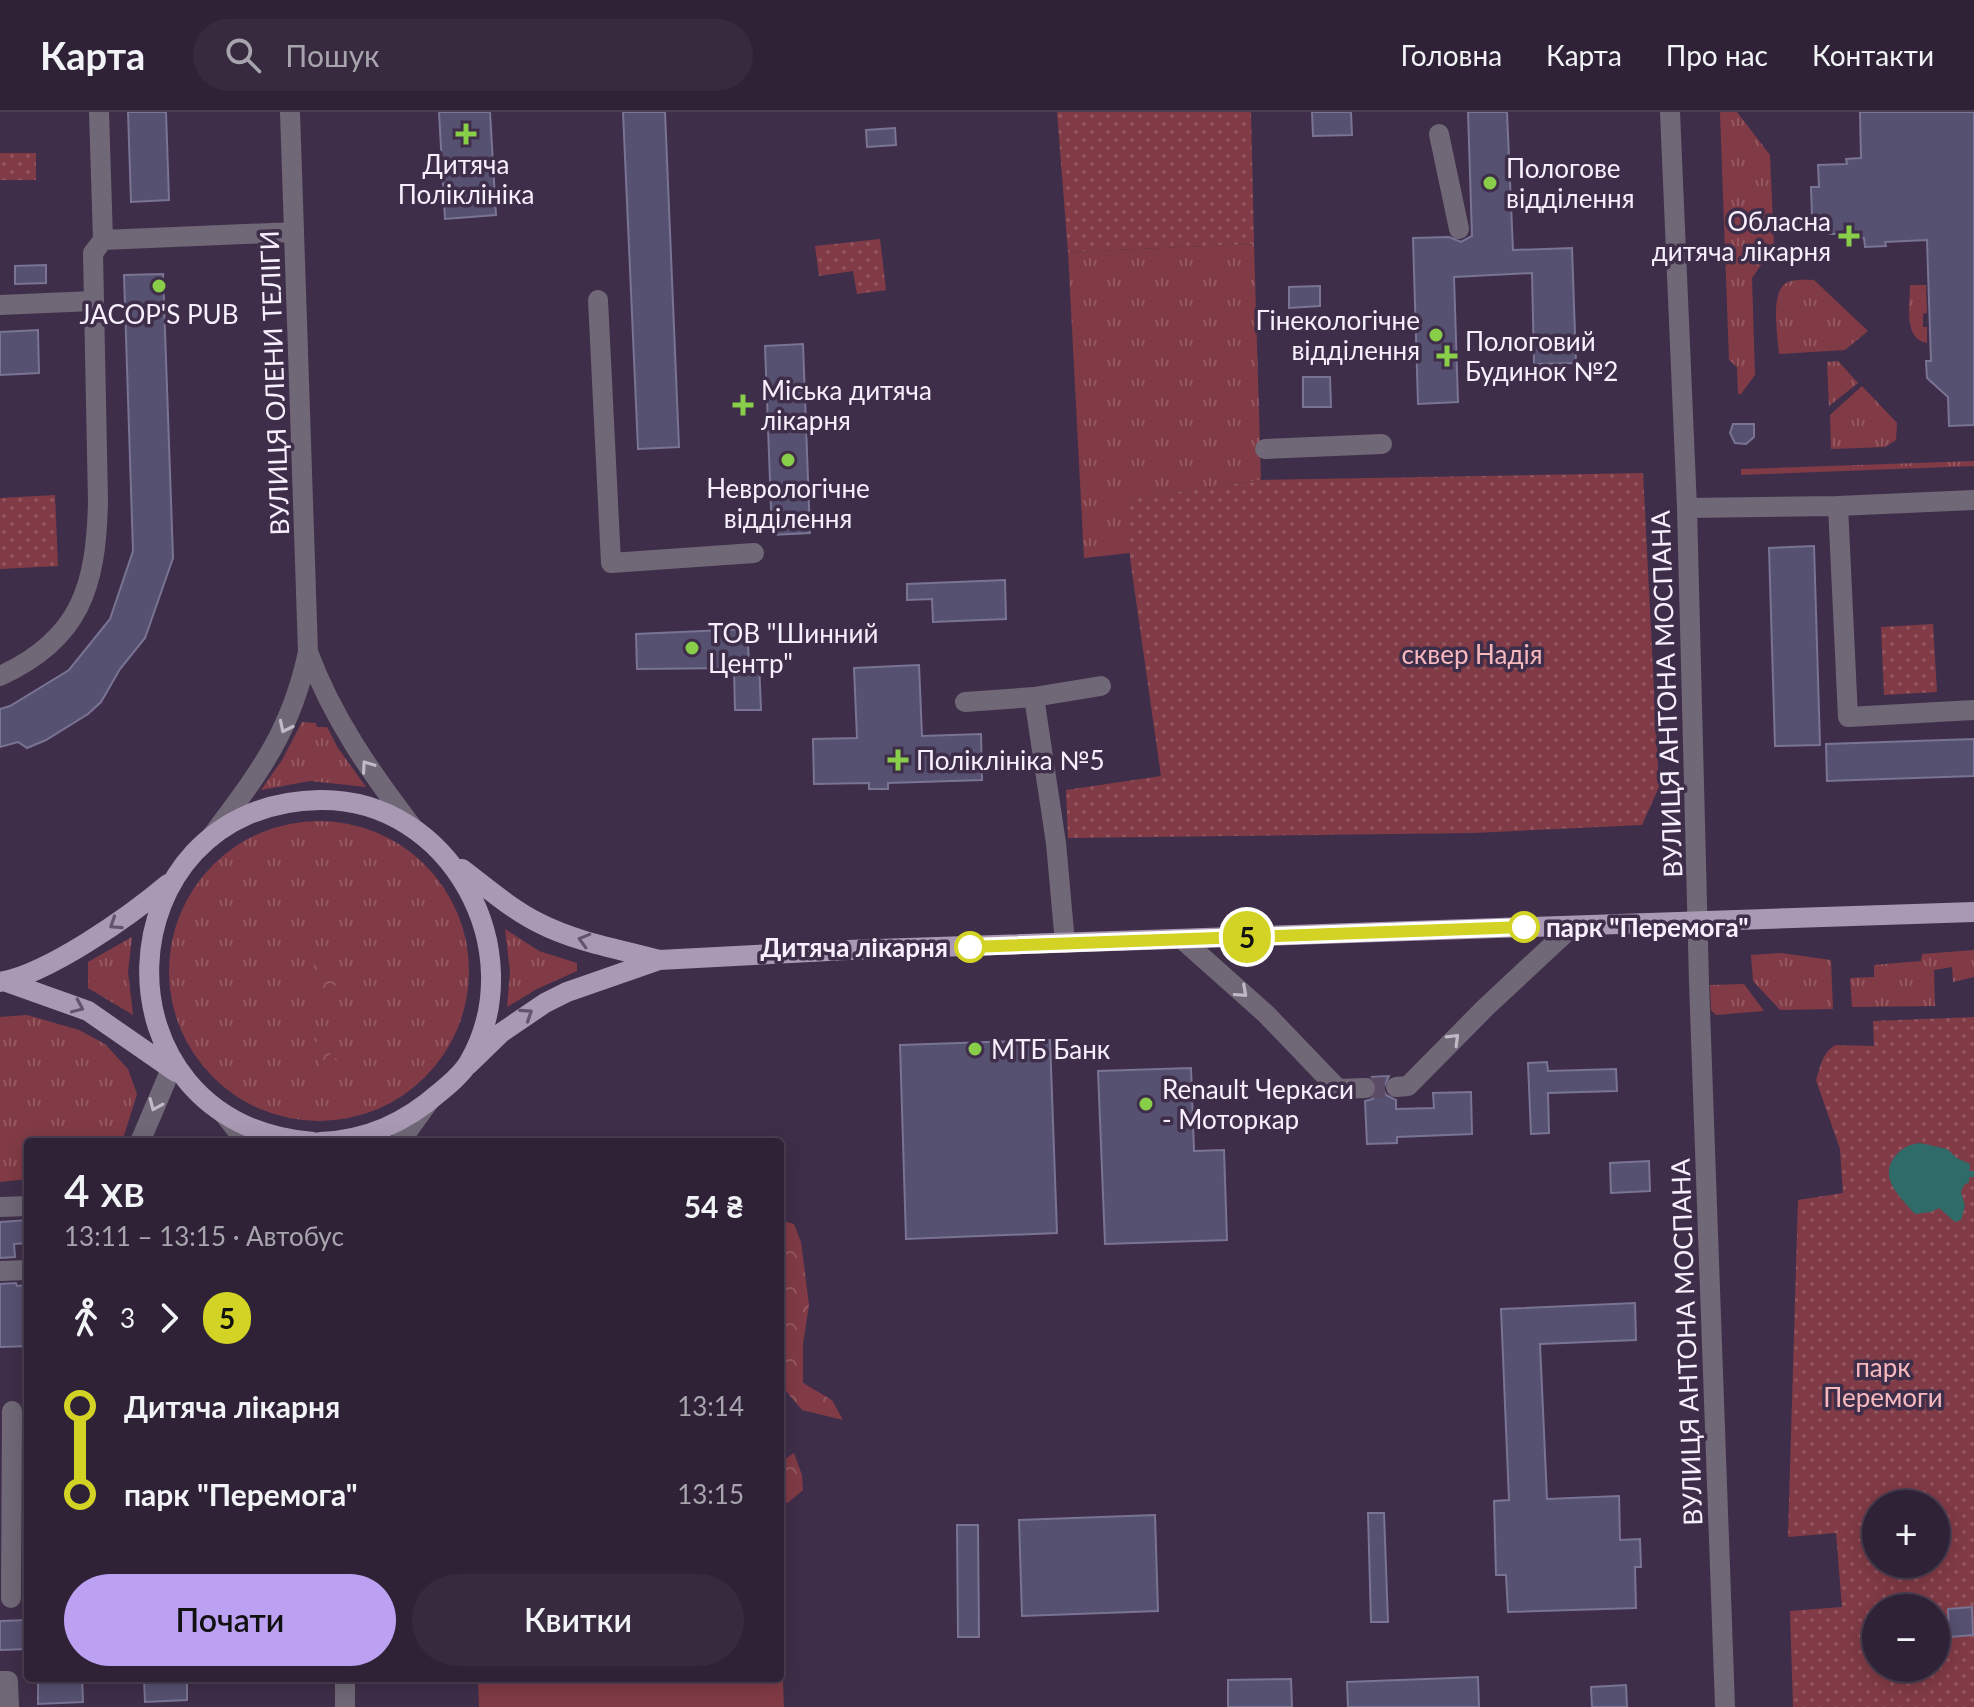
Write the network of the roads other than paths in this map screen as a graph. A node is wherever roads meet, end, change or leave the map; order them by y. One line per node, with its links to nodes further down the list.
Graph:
1 (99, 112): 7 (street)
2 (290, 112): 6 (street, ВУЛИЦЯ ОЛЕНИ ТЕЛІГИ)
3 (1670, 112): 15 (street, ВУЛИЦЯ АНТОНА МОСПАНА)
4 (1439, 134): 5 (street)
5 (1459, 229)
6 (294, 232): 7 (street); 17 (street, ВУЛИЦЯ ОЛЕНИ ТЕЛІГИ)
7 (103, 240): 9 (street)
8 (598, 300): 16 (street)
9 (93, 301): 10 (street); 18 (street)
10 (0, 305)
11 (1382, 444): 12 (street)
12 (1265, 449)
13 (1974, 500): 14 (street)
14 (1838, 506): 15 (street); 22 (street)
15 (1687, 508): 28 (street, ВУЛИЦЯ АНТОНА МОСПАНА)
16 (754, 553)
17 (308, 652): 23 (street, ВУЛИЦЯ ОЛЕНИ ТЕЛІГИ, one-way to 17); 24 (street, ВУЛИЦЯ ОЛЕНИ ТЕЛІГИ, one-way to 24)
18 (0, 676)
19 (1101, 686): 20 (street)
20 (1034, 697): 21 (street); 31 (street)
21 (965, 702)
22 (1974, 710)
23 (414, 829): 24 (main road); 25 (main road)
24 (209, 840): 26 (main road)
25 (450, 861): 32 (main road, one-way to 25); 34 (main road)
26 (177, 876): 33 (main road, one-way to 33); 36 (main road)
27 (1974, 912): 28 (main road)
28 (1698, 922): 29 (main road); 56 (street, ВУЛИЦЯ АНТОНА МОСПАНА)
29 (1573, 926): 30 (main road); 37 (street, one-way to 29)
30 (1183, 940): 31 (main road); 38 (street, one-way to 38)
31 (1065, 943): 32 (main road)
32 (659, 960): 34 (main road, one-way to 32)
33 (2, 982): 35 (main road, one-way to 35)
34 (468, 1065): 39 (main road)
35 (171, 1069): 36 (main road); 41 (street, one-way to 41)
36 (188, 1081): 40 (main road)
37 (1396, 1087)
38 (1365, 1088)
39 (429, 1102): 44 (main road); 45 (street)
40 (224, 1114): 42 (street); 43 (main road)
41 (142, 1138)
42 (243, 1138)
43 (287, 1138)
44 (349, 1138)
45 (403, 1138)
46 (24, 1206): 47 (street)
47 (0, 1207)
48 (24, 1270): 49 (street)
49 (0, 1271)
50 (13, 1411): 51 (street)
51 (11, 1598)
52 (0, 1681): 54 (street)
53 (345, 1682): 55 (street)
54 (9, 1707)
55 (345, 1707)
56 (1725, 1707)

